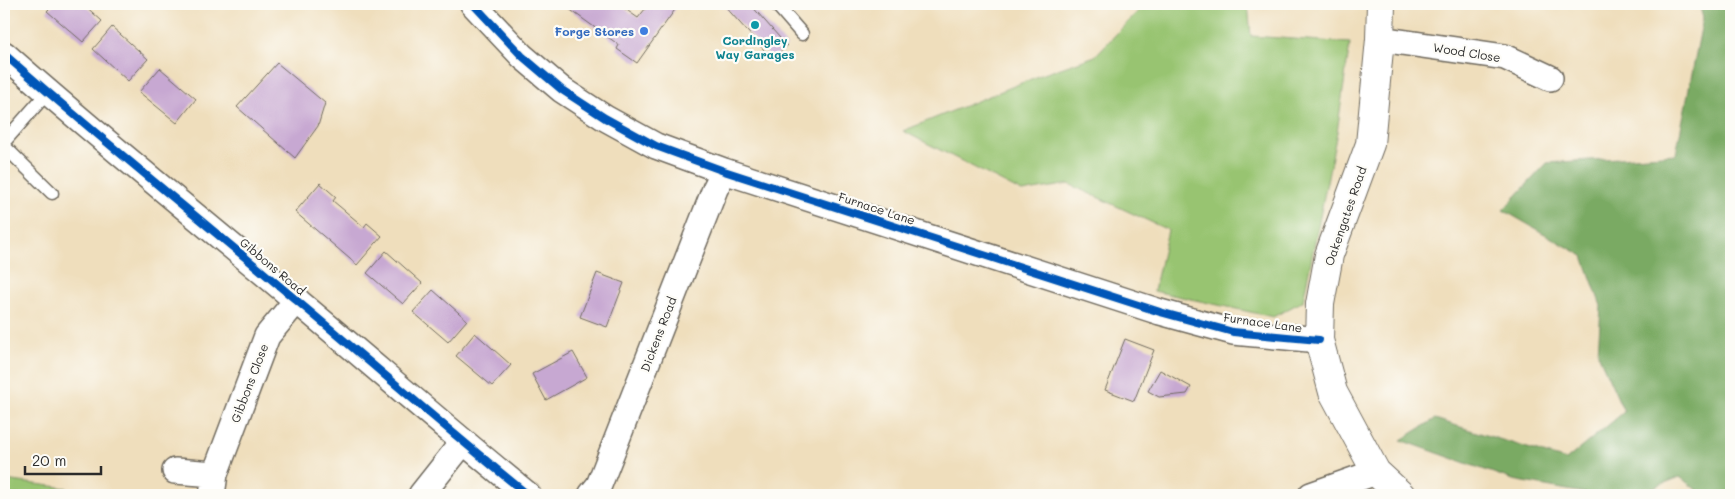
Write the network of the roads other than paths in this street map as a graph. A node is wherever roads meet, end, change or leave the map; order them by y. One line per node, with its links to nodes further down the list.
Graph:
1 (473, 4): 11 (street, Furnace Lane)
2 (776, 4): 4 (lane)
3 (1381, 4): 5 (street, Oakengates Road)
4 (802, 34)
5 (1380, 39): 7 (street, Wood Close); 14 (street, Oakengates Road)
6 (4, 54): 8 (street, Gibbons Road)
7 (1550, 78)
8 (48, 93): 9 (lane); 13 (street, Gibbons Road)
9 (4, 142)
10 (4, 146): 12 (lane)
11 (724, 171): 14 (street, Furnace Lane); 21 (street, Dickens Road)
12 (52, 193)
13 (297, 300): 15 (street, Gibbons Road); 18 (street, Gibbons Close)
14 (1319, 340): 17 (street, Oakengates Road)
15 (463, 442): 19 (street); 20 (street, Gibbons Road)
16 (175, 470): 18 (street, Gibbons Close)
17 (1376, 472): 22 (street); 23 (street, Oakengates Road)
18 (214, 485)
19 (420, 495)
20 (528, 495)
21 (591, 495)
22 (1311, 495)
23 (1401, 495)

